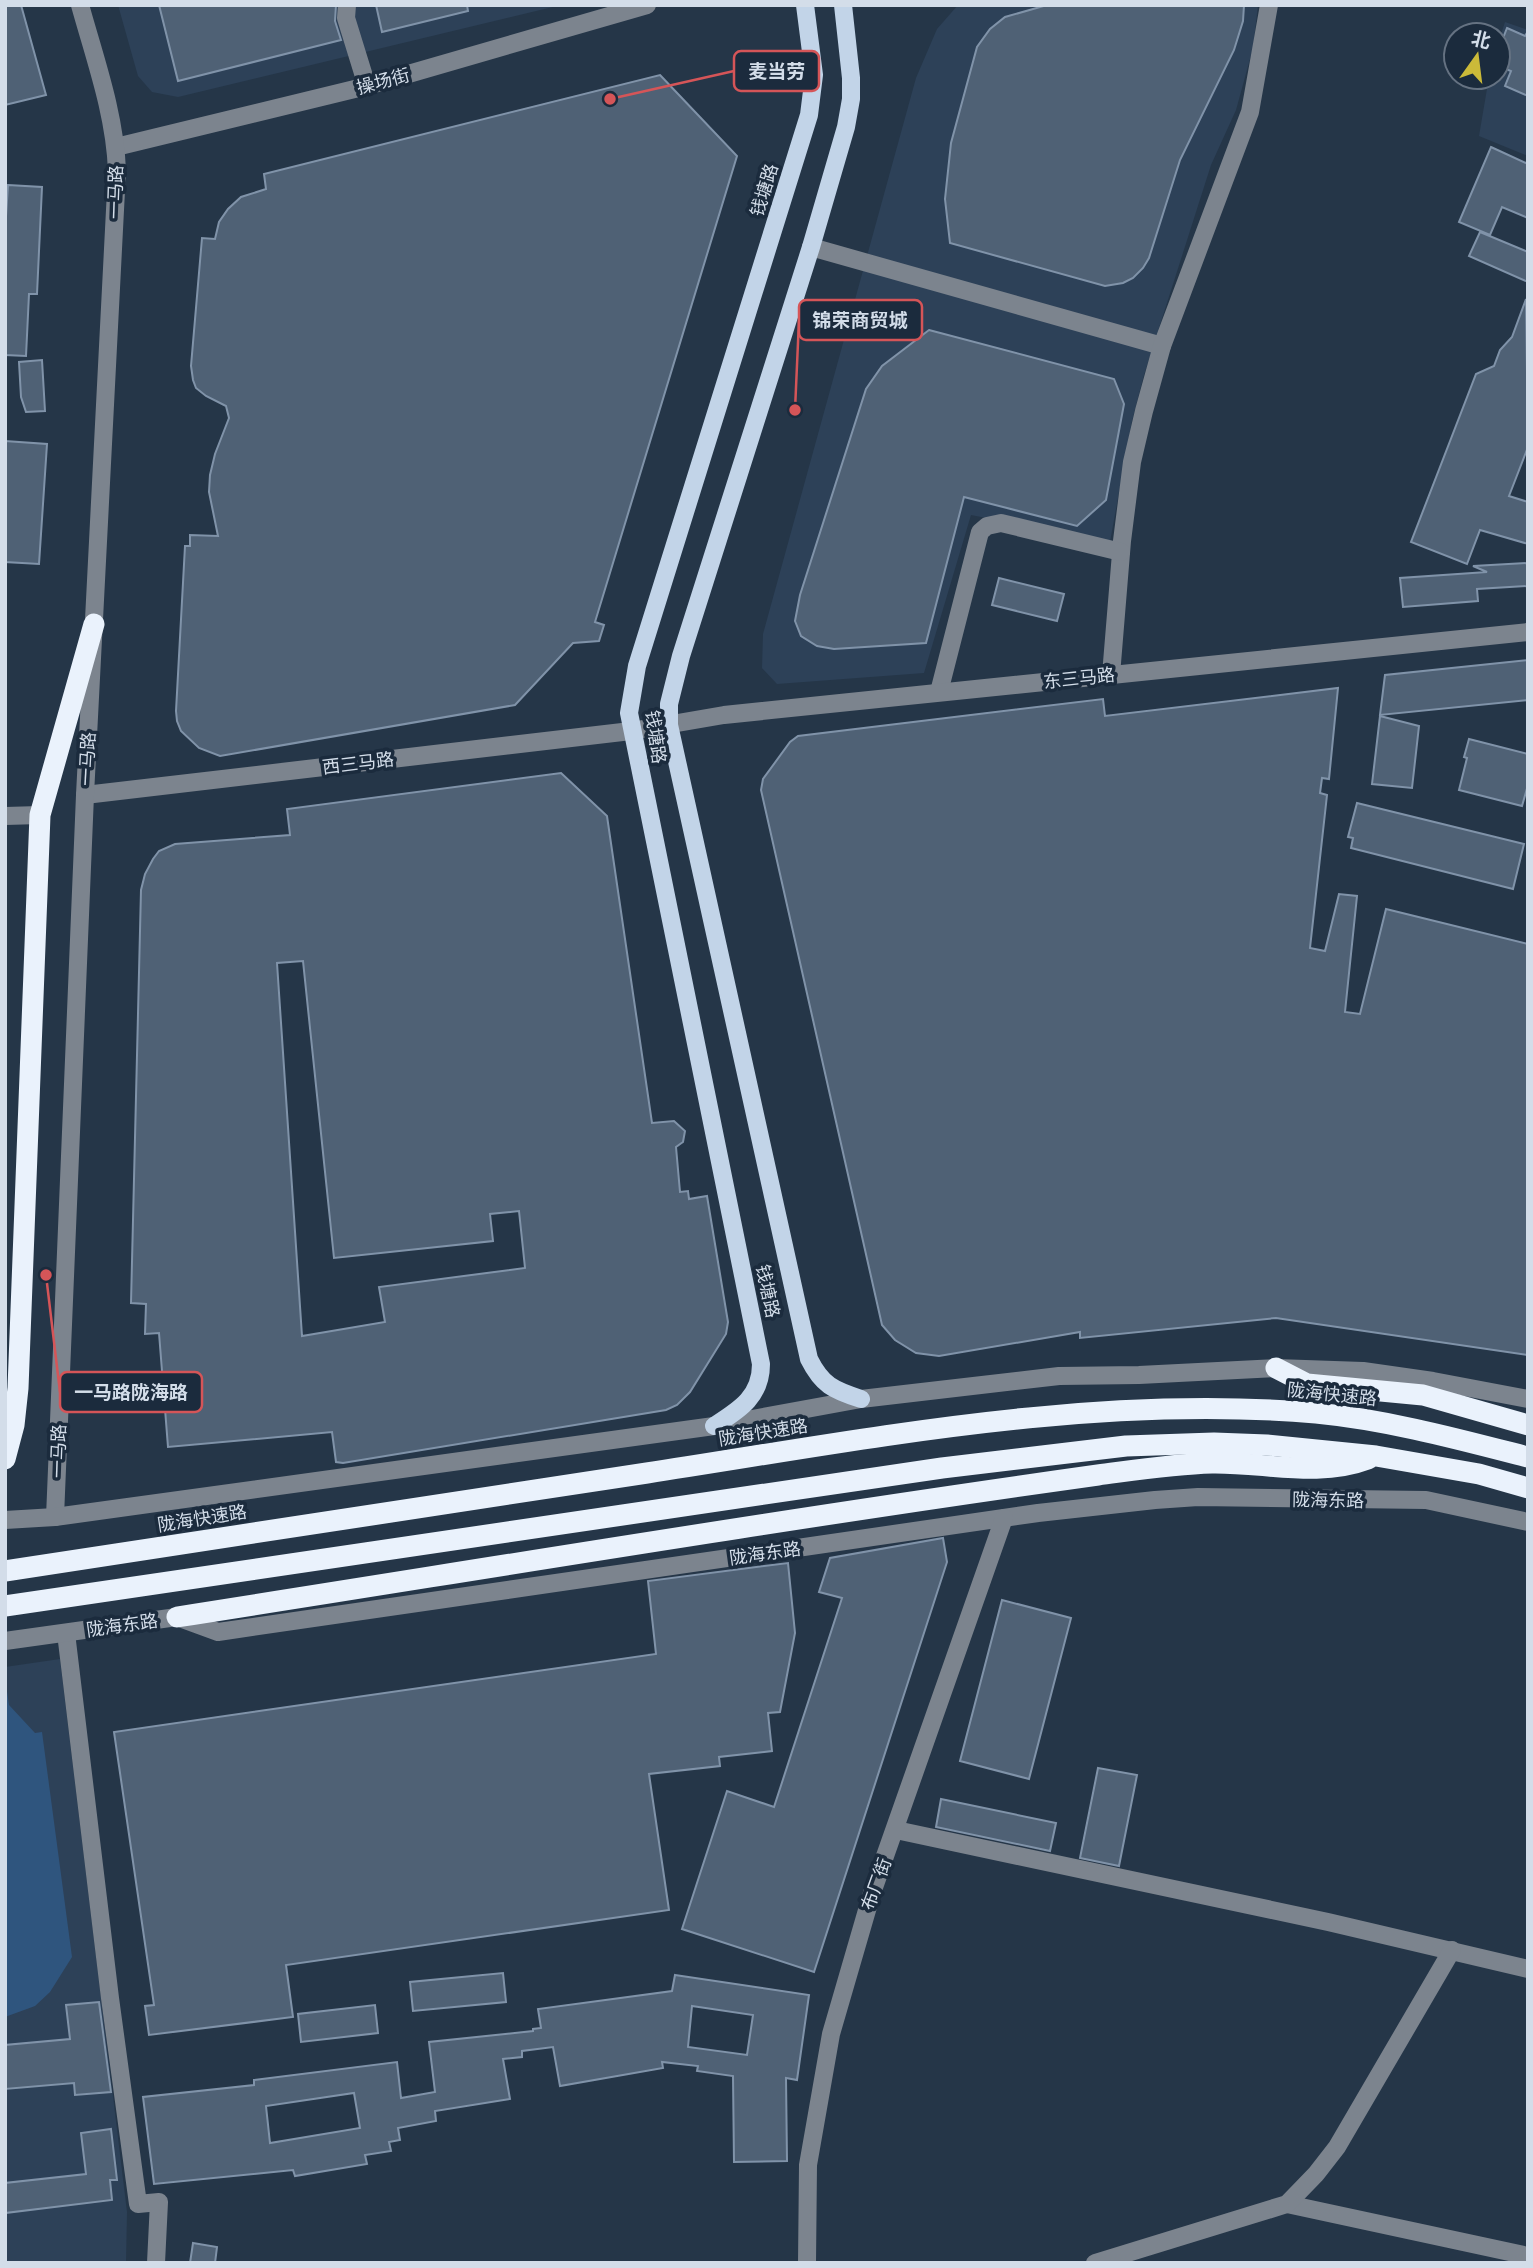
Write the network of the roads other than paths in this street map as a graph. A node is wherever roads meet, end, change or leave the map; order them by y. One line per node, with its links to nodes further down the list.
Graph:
1 (80, 5): 8 (street, 一马路)
2 (347, 5): 7 (street)
3 (648, 5): 7 (street, 操场街)
4 (805, 5): 17 (main road, 钱塘路)
5 (843, 5): 9 (main road, 钱塘路)
6 (1269, 5): 10 (street)
7 (367, 86): 8 (street, 操场街)
8 (116, 148): 12 (street, 一马路)
9 (811, 247): 10 (street); 16 (main road, 钱塘路)
10 (1163, 346): 11 (street)
11 (1121, 552): 14 (street); 15 (street)
12 (94, 624): 18 (street, 一马路); 19 (highway)
13 (1528, 632): 14 (street, 东三马路)
14 (1111, 675): 15 (street, 东三马路)
15 (939, 692): 16 (street, 东三马路)
16 (669, 725): 17 (street, 东三马路); 22 (main road, 钱塘路)
17 (631, 731): 18 (street, 西三马路); 25 (main road, 钱塘路)
18 (85, 795): 30 (street, 一马路)
19 (40, 815): 20 (street); 28 (highway)
20 (5, 816)
21 (1276, 1367): 22 (street); 23 (street); 24 (highway)
22 (861, 1399): 25 (street)
23 (1528, 1399)
24 (1528, 1425)
25 (714, 1426): 30 (street)
26 (1376, 1456): 29 (highway); 35 (highway); 36 (highway)
27 (1528, 1457): 34 (highway, 陇海快速路)
28 (5, 1460)
29 (1528, 1488)
30 (55, 1517): 32 (street)
31 (1004, 1518): 33 (street, 陇海东路); 36 (street, 陇海东路); 39 (street, 布厂街)
32 (5, 1520)
33 (1528, 1522)
34 (5, 1571)
35 (5, 1606)
36 (177, 1617): 37 (street, 陇海东路)
37 (66, 1633): 38 (street, 陇海东路); 44 (street)
38 (5, 1641)
39 (896, 1830): 40 (street); 45 (street, 布厂街)
40 (1452, 1950): 41 (street); 42 (street)
41 (1528, 1969)
42 (1287, 2204): 43 (street); 46 (street)
43 (1528, 2256)
44 (156, 2263)
45 (807, 2263)
46 (1095, 2263)

